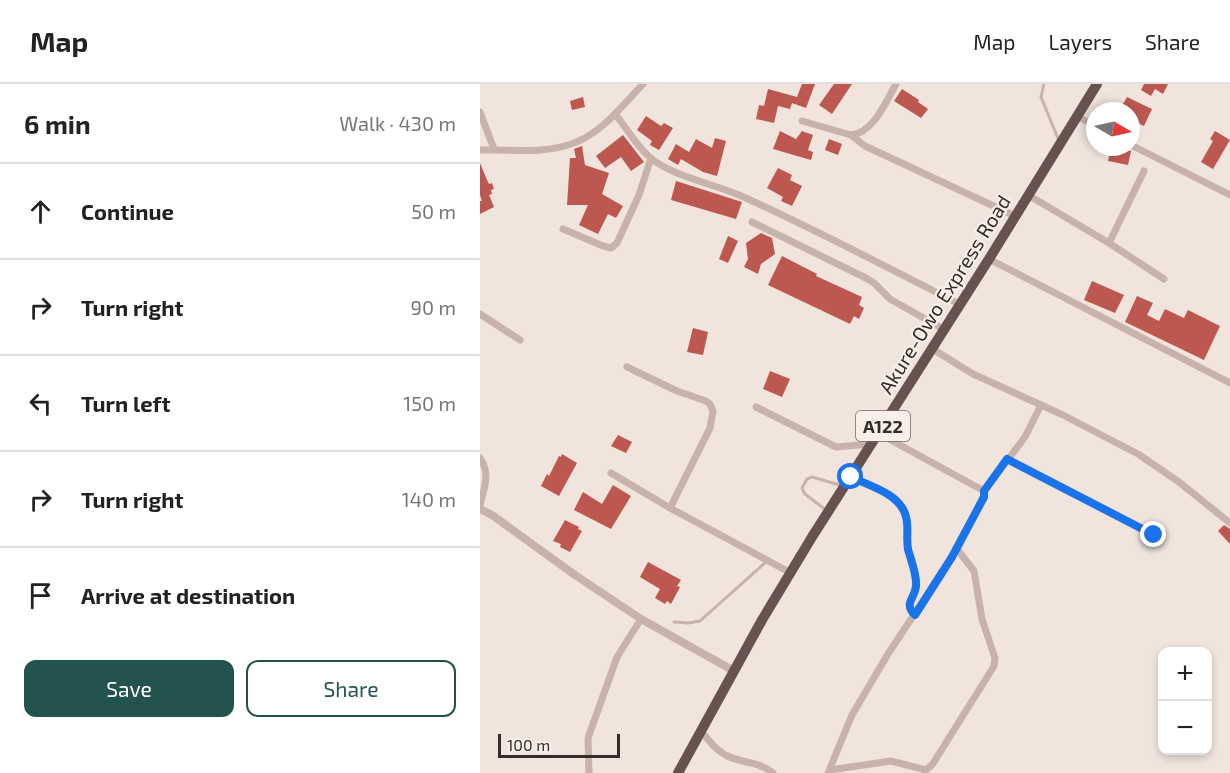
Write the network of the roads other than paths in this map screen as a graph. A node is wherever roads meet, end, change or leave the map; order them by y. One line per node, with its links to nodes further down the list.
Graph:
1 (643, 84): 6 (street)
2 (896, 84): 10 (street)
3 (1044, 84): 11 (lane)
4 (1097, 84): 7 (highway, Akure-Owo Express Road / A122)
5 (480, 112): 12 (street)
6 (615, 114): 12 (street); 15 (street)
7 (1077, 116): 9 (street); 11 (highway, Akure-Owo Express Road / A122)
8 (802, 121): 10 (street)
9 (1086, 121)
10 (851, 135): 19 (street)
11 (1060, 143): 18 (highway, Akure-Owo Express Road / A122)
12 (494, 149): 14 (street)
13 (1140, 149): 17 (street)
14 (480, 150)
15 (651, 158): 21 (street); 25 (street)
16 (1144, 171): 22 (street)
17 (1229, 193)
18 (1028, 195): 19 (highway, Akure-Owo Express Road / A122); 22 (street)
19 (1016, 216): 23 (highway, Akure-Owo Express Road / A122)
20 (752, 222): 27 (street)
21 (563, 229)
22 (1109, 243): 24 (street)
23 (989, 259): 25 (highway, Akure-Owo Express Road / A122); 31 (street)
24 (1164, 279)
25 (959, 304): 27 (highway, Akure-Owo Express Road / A122)
26 (480, 314): 28 (street)
27 (943, 329): 29 (highway, Akure-Owo Express Road / A122)
28 (520, 340)
29 (931, 348): 32 (street); 34 (highway, Akure-Owo Express Road / A122)
30 (627, 367): 42 (street)
31 (1230, 383)
32 (1041, 405): 37 (street); 45 (street)
33 (756, 407): 35 (street)
34 (878, 433): 35 (highway, Akure-Owo Express Road / A122); 40 (street)
35 (871, 444): 39 (highway, Akure-Owo Express Road / A122)
36 (480, 459): 41 (street)
37 (1007, 459): 40 (street); 46 (street)
38 (611, 473): 42 (street)
39 (848, 482): 44 (highway, Akure-Owo Express Road / A122); 44 (lane)
40 (984, 491): 47 (street)
41 (480, 505)
42 (670, 508): 48 (street)
43 (480, 509): 50 (street)
44 (828, 512): 49 (highway, Akure-Owo Express Road / A122)
45 (1230, 523)
46 (1154, 535)
47 (957, 549): 54 (street); 54 (street)
48 (767, 561): 49 (street); 51 (lane)
49 (790, 573): 52 (highway, Akure-Owo Express Road / A122)
50 (641, 619): 52 (street); 55 (street)
51 (674, 622)
52 (734, 670): 53 (highway, Akure-Owo Express Road / A122)
53 (701, 731): 56 (highway, Akure-Owo Express Road / A122); 57 (street)
54 (829, 771)
55 (588, 773)
56 (678, 773)
57 (773, 773)

